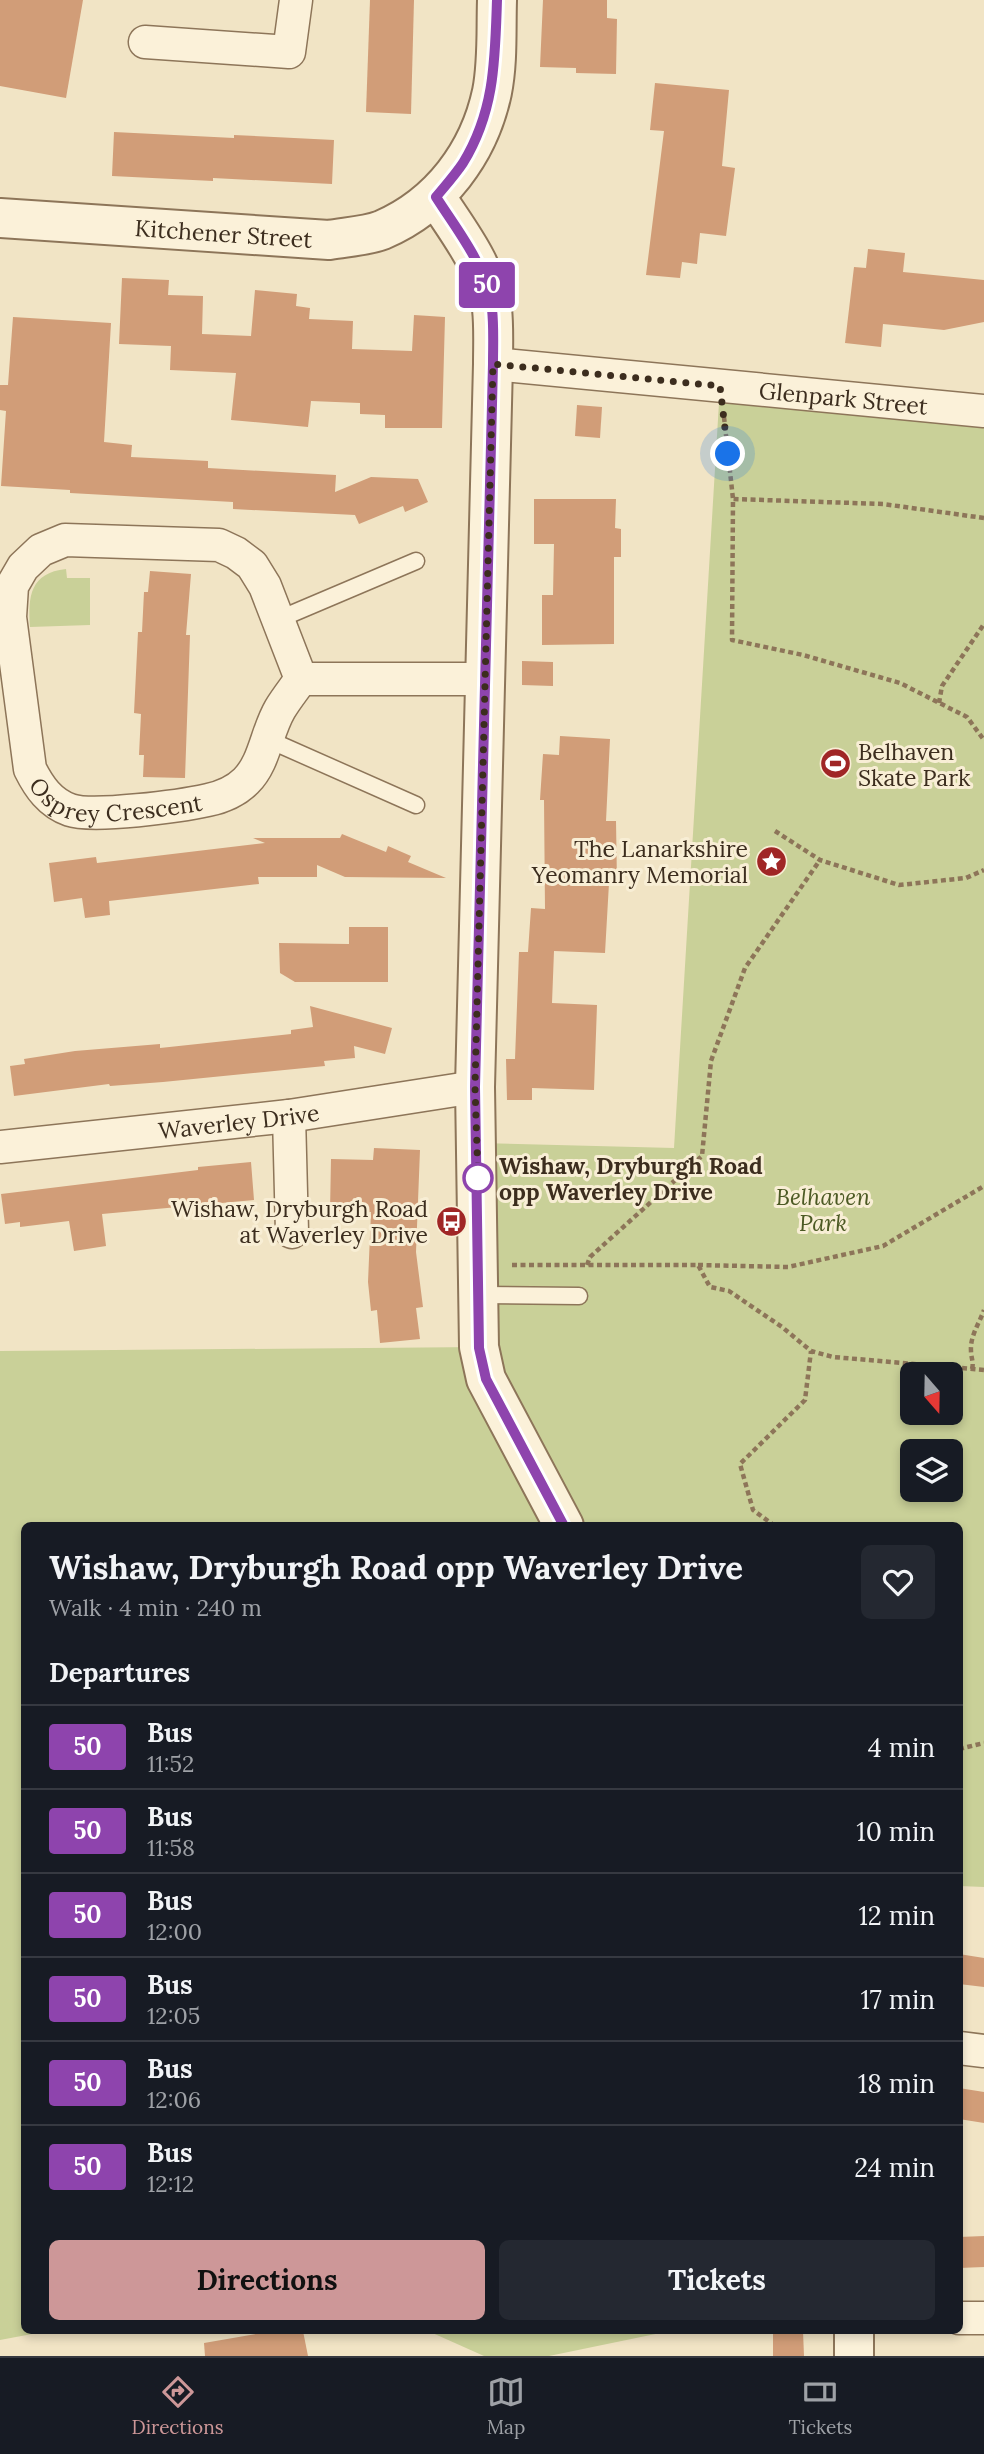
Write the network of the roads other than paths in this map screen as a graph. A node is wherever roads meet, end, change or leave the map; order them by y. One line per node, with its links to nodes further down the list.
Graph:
1 (296, 0): 3 (street)
2 (497, 0): 4 (street)
3 (145, 42)
4 (436, 197): 5 (street, Kitchener Street); 6 (street)
5 (0, 218)
6 (493, 364): 7 (street, Glenpark Street); 11 (street)
7 (984, 411)
8 (416, 561): 9 (lane)
9 (277, 620): 10 (street, Osprey Crescent); 12 (street, Osprey Crescent)
10 (301, 678): 11 (street); 12 (street, Osprey Crescent)
11 (485, 679): 14 (street)
12 (267, 739): 13 (lane)
13 (416, 805)
14 (475, 1087): 15 (street, Waverley Drive); 18 (street)
15 (289, 1116): 16 (street, Waverley Drive); 17 (street)
16 (0, 1147)
17 (292, 1232)
18 (478, 1280): 19 (lane); 20 (street)
19 (579, 1296)
20 (562, 1522)
21 (963, 2049): 22 (street)
22 (984, 2052)
23 (963, 2318): 24 (street)
24 (984, 2318)
25 (854, 2334): 26 (street)
26 (854, 2356)

